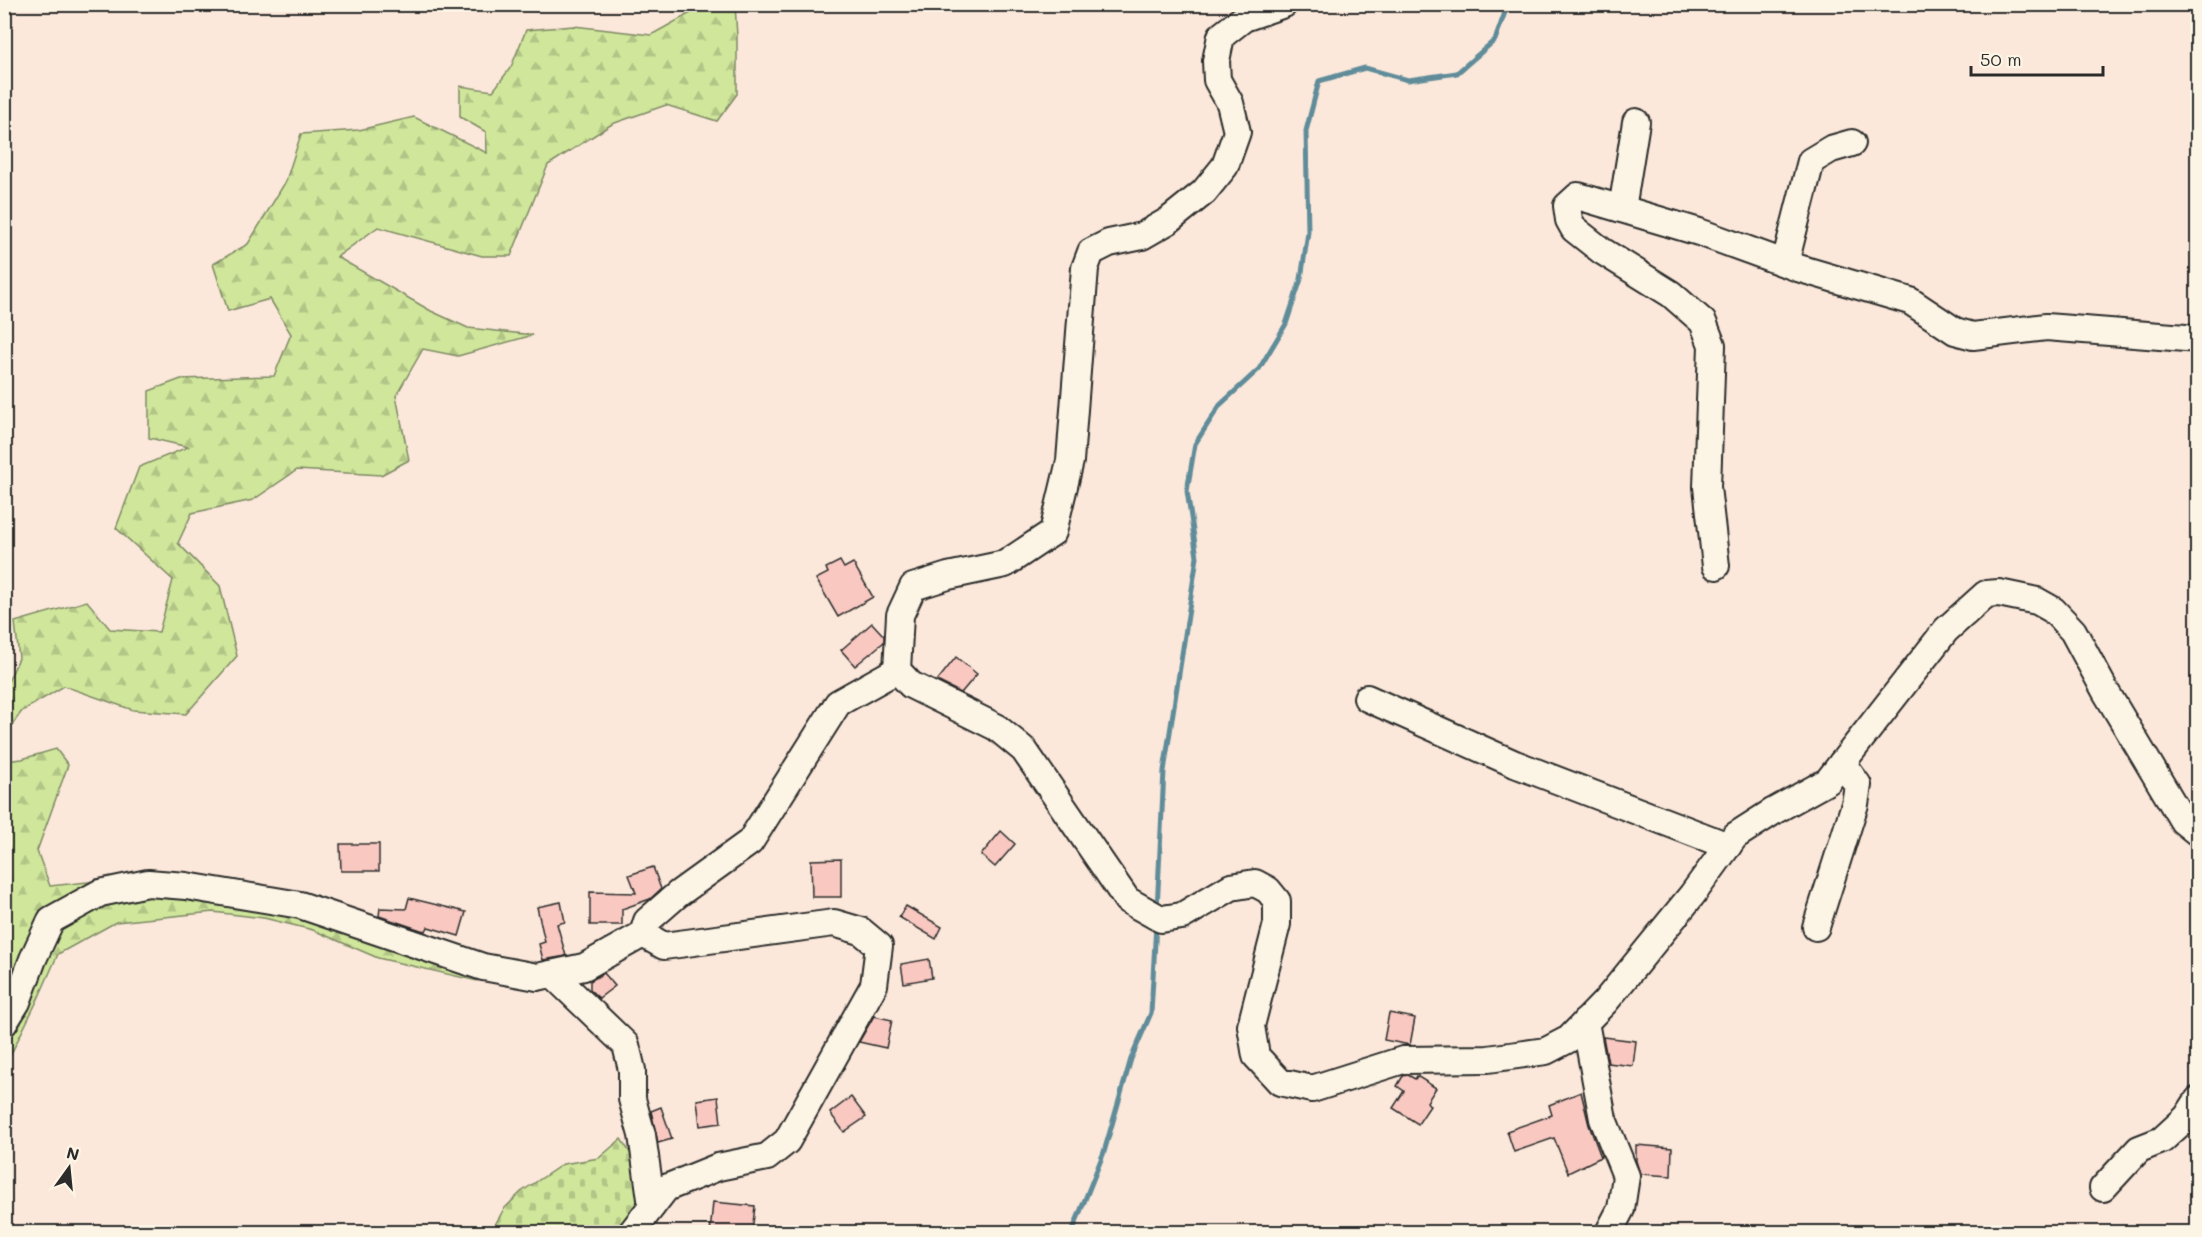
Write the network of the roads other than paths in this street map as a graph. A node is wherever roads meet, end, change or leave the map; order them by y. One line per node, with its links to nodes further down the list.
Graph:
1 (1284, 4): 8 (street)
2 (1636, 122): 4 (street)
3 (1852, 143): 5 (street)
4 (1622, 209): 5 (street); 7 (street)
5 (1785, 263): 6 (street)
6 (2198, 339)
7 (1716, 566)
8 (897, 670): 14 (street); 16 (street)
9 (1366, 698): 12 (street)
10 (1842, 763): 11 (street); 12 (street); 13 (street)
11 (2198, 833)
12 (1728, 846): 16 (street)
13 (1816, 927)
14 (643, 934): 15 (street); 20 (street)
15 (552, 974): 17 (street); 20 (street)
16 (1585, 1022): 22 (street)
17 (4, 1023)
18 (2198, 1100): 19 (street)
19 (2103, 1188)
20 (652, 1206): 21 (street)
21 (632, 1233)
22 (1609, 1233)

